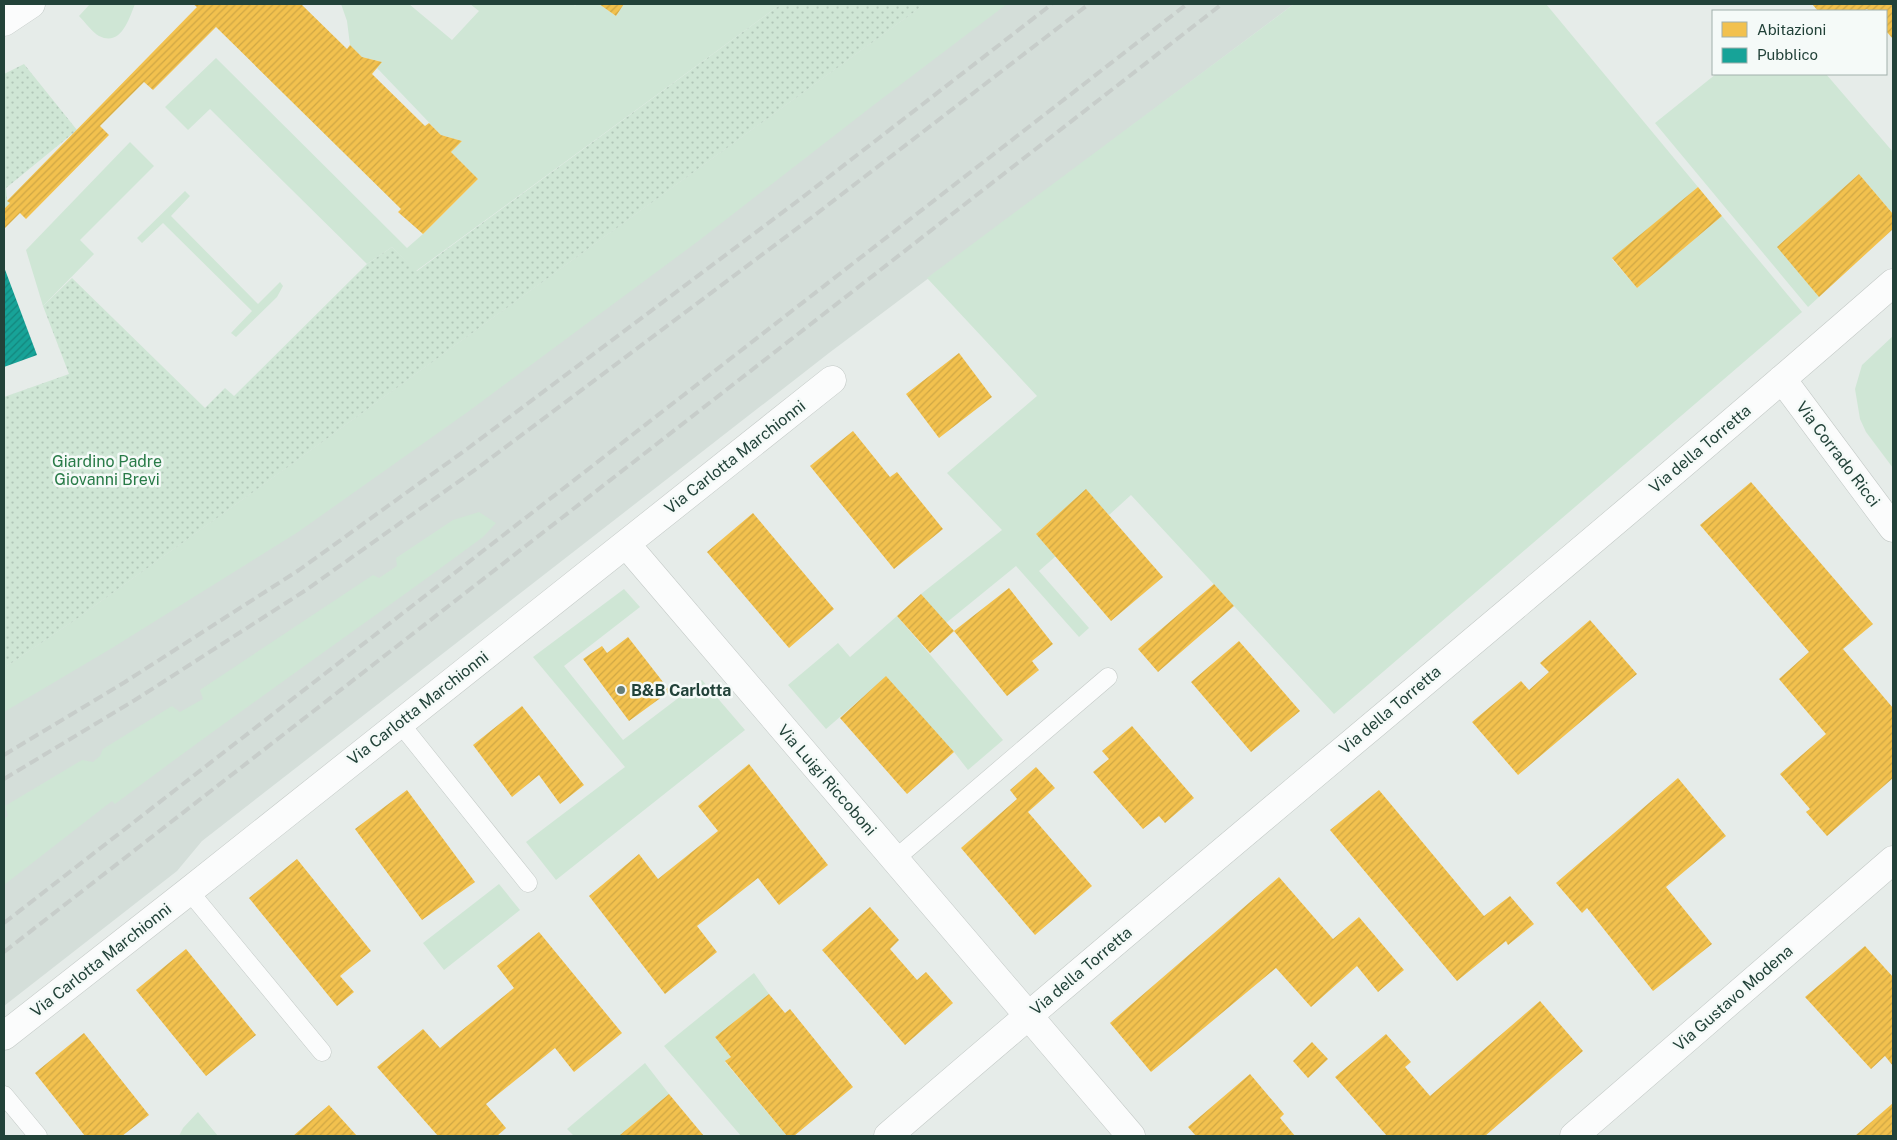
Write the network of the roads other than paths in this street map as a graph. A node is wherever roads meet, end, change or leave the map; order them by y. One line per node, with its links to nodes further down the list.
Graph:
1 (30, 4): 2 (street)
2 (4, 22)
3 (1893, 283): 4 (street, Via della Torretta)
4 (1782, 379): 6 (street, Via Corrado Ricci); 14 (street, Via della Torretta)
5 (832, 380): 7 (street, Via Carlotta Marchionni)
6 (1893, 528)
7 (626, 544): 9 (street, Via Carlotta Marchionni); 10 (street, Via Luigi Riccoboni)
8 (1108, 677): 10 (lane)
9 (399, 722): 12 (lane); 13 (street, Via Carlotta Marchionni)
10 (895, 860): 14 (street, Via Luigi Riccoboni)
11 (1893, 860): 21 (street, Via Gustavo Modena)
12 (528, 883)
13 (189, 891): 15 (street, Via Carlotta Marchionni); 16 (lane)
14 (1028, 1016): 19 (street, Via della Torretta); 20 (street)
15 (4, 1036)
16 (322, 1052)
17 (4, 1094): 18 (lane)
18 (38, 1136)
19 (888, 1136)
20 (1131, 1136)
21 (1574, 1136)

